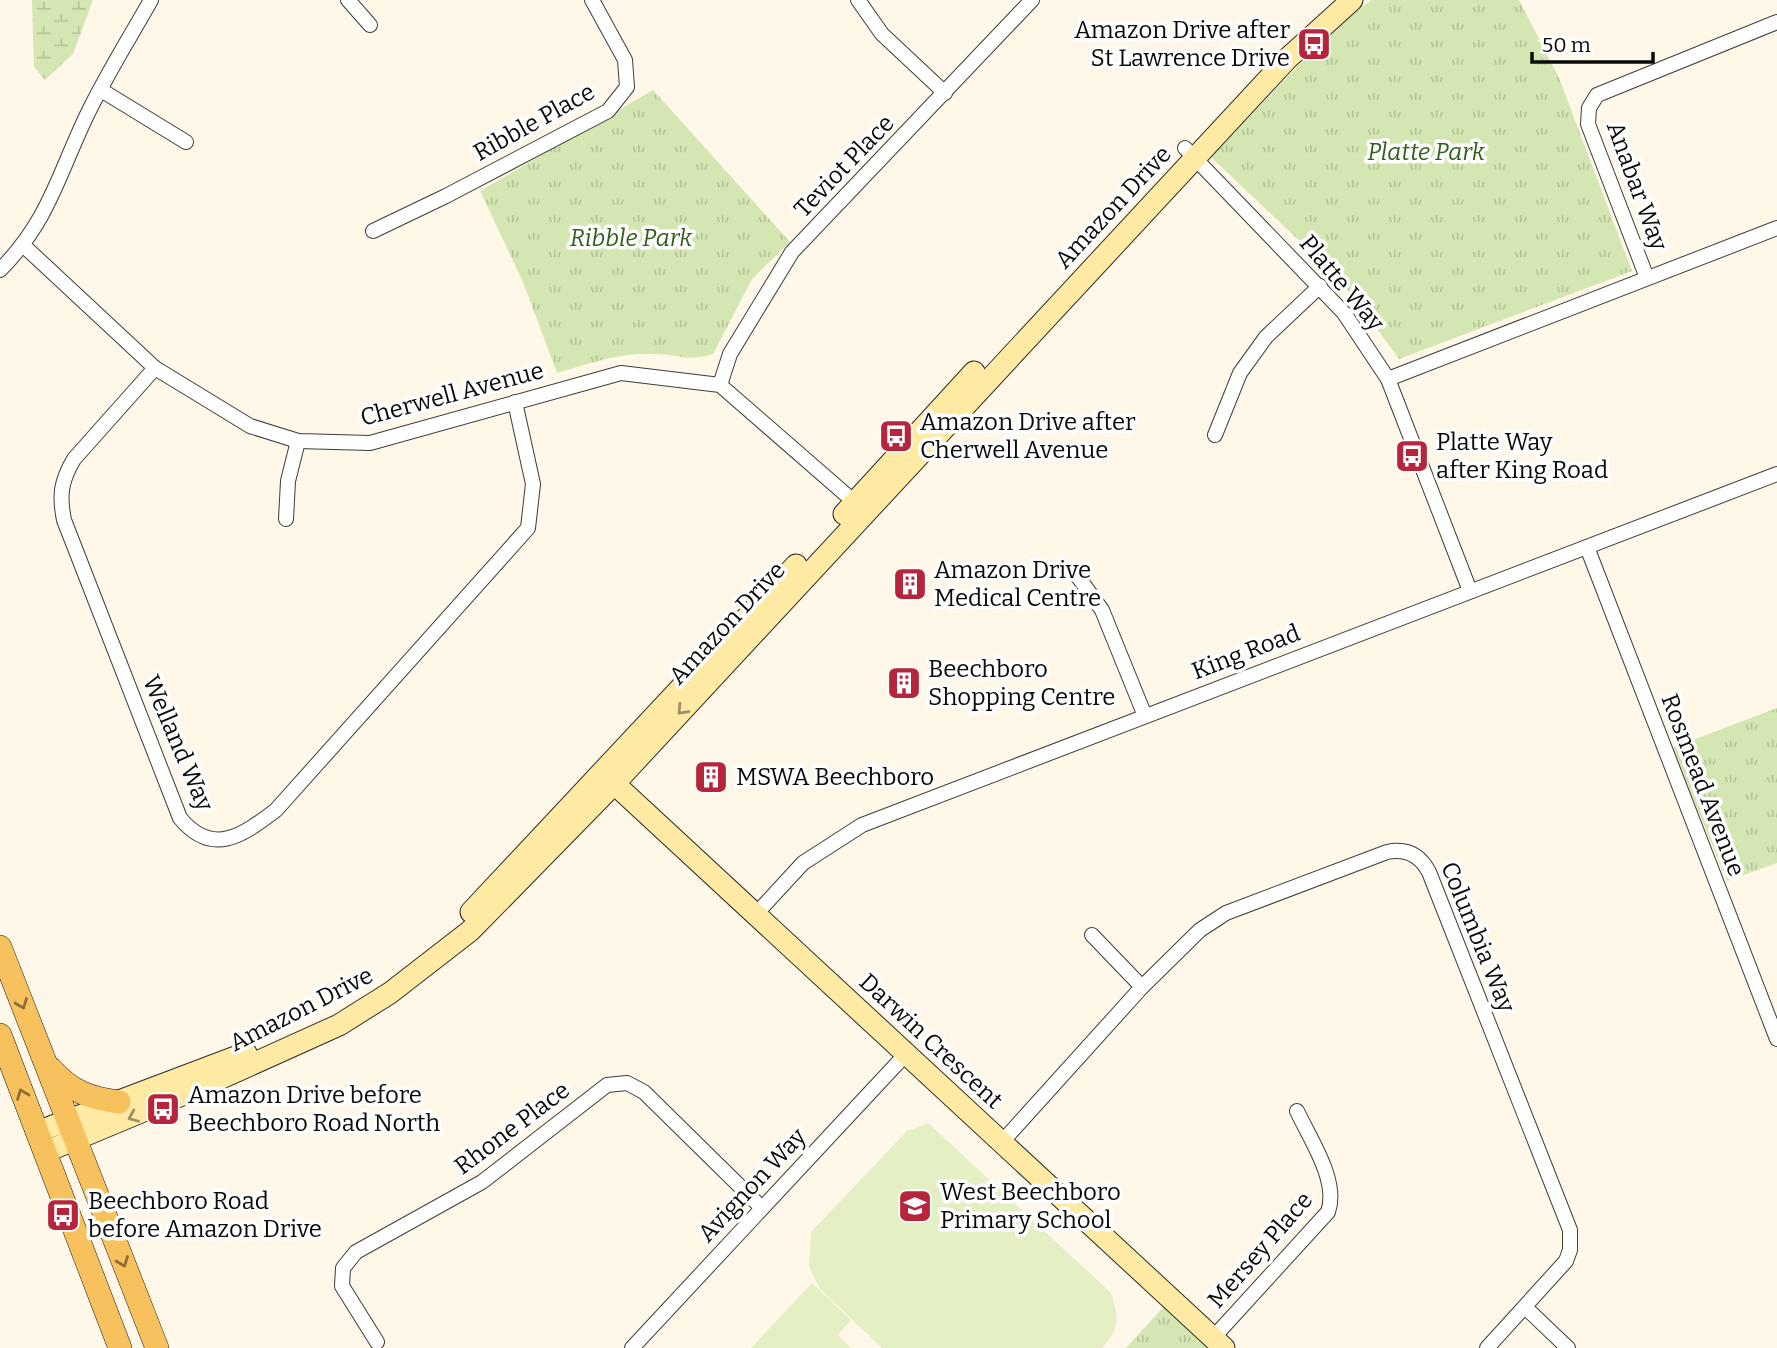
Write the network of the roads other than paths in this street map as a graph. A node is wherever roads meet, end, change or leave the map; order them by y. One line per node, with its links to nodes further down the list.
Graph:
1 (151, 0): 10 (street)
2 (348, 0): 9 (street)
3 (592, 0): 15 (street, Ribble Place)
4 (858, 0): 11 (street)
5 (1032, 0): 11 (street, Teviot Place)
6 (1332, 0): 13 (street, Amazon Drive)
7 (1353, 0): 13 (street, Amazon Drive)
8 (1777, 22): 18 (street, Anabar Way)
9 (370, 26)
10 (101, 90): 12 (street); 16 (street)
11 (945, 93): 22 (street, Teviot Place)
12 (186, 142)
13 (1190, 153): 19 (street, Platte Way); 27 (street, Amazon Drive)
14 (1777, 228): 18 (street, Anabar Way)
15 (373, 231)
16 (24, 246): 17 (street); 20 (street, Cherwell Avenue)
17 (0, 270)
18 (1647, 278): 21 (street, Anabar Way)
19 (1320, 286): 21 (street, Platte Way); 24 (street)
20 (155, 368): 23 (street, Welland Way); 25 (street, Cherwell Avenue)
21 (1388, 379): 31 (street, Platte Way)
22 (720, 385): 23 (street, Cherwell Avenue); 27 (street)
23 (515, 402): 25 (street, Cherwell Avenue)
24 (1215, 435)
25 (298, 441): 28 (street)
26 (1777, 474): 29 (street, King Road)
27 (860, 507): 33 (street, Amazon Drive)
28 (285, 519)
29 (1587, 547): 31 (street, King Road); 39 (street, Rosmead Avenue)
30 (1076, 574): 32 (street)
31 (1470, 591): 32 (street, King Road)
32 (1145, 716): 34 (street, King Road)
33 (608, 778): 34 (street, Darwin Crescent); 42 (street, Amazon Drive); 44 (street, Amazon Drive, one-way to 44)
34 (756, 914): 40 (street, Darwin Crescent)
35 (1092, 935): 37 (street)
36 (0, 947): 41 (main road, one-way to 41)
37 (1142, 987): 46 (street, Columbia Way); 48 (street, Columbia Way)
38 (0, 1035): 45 (main road, one-way to 38)
39 (1777, 1039)
40 (906, 1054): 46 (street, Darwin Crescent); 47 (street, Avignon Way)
41 (45, 1061): 42 (main road); 44 (main road)
42 (119, 1102): 44 (street, Amazon Drive)
43 (1297, 1111): 50 (street, Mersey Place)
44 (72, 1131): 45 (street, Amazon Drive); 52 (main road, one-way to 52)
45 (41, 1142): 51 (main road)
46 (1002, 1142): 50 (street, Darwin Crescent)
47 (762, 1208): 49 (street, Rhone Place); 53 (street, Avignon Way)
48 (1525, 1307): 54 (street, Columbia Way); 55 (street)
49 (377, 1342)
50 (1218, 1343)
51 (120, 1348)
52 (157, 1348)
53 (632, 1348)
54 (1487, 1348)
55 (1569, 1348)

